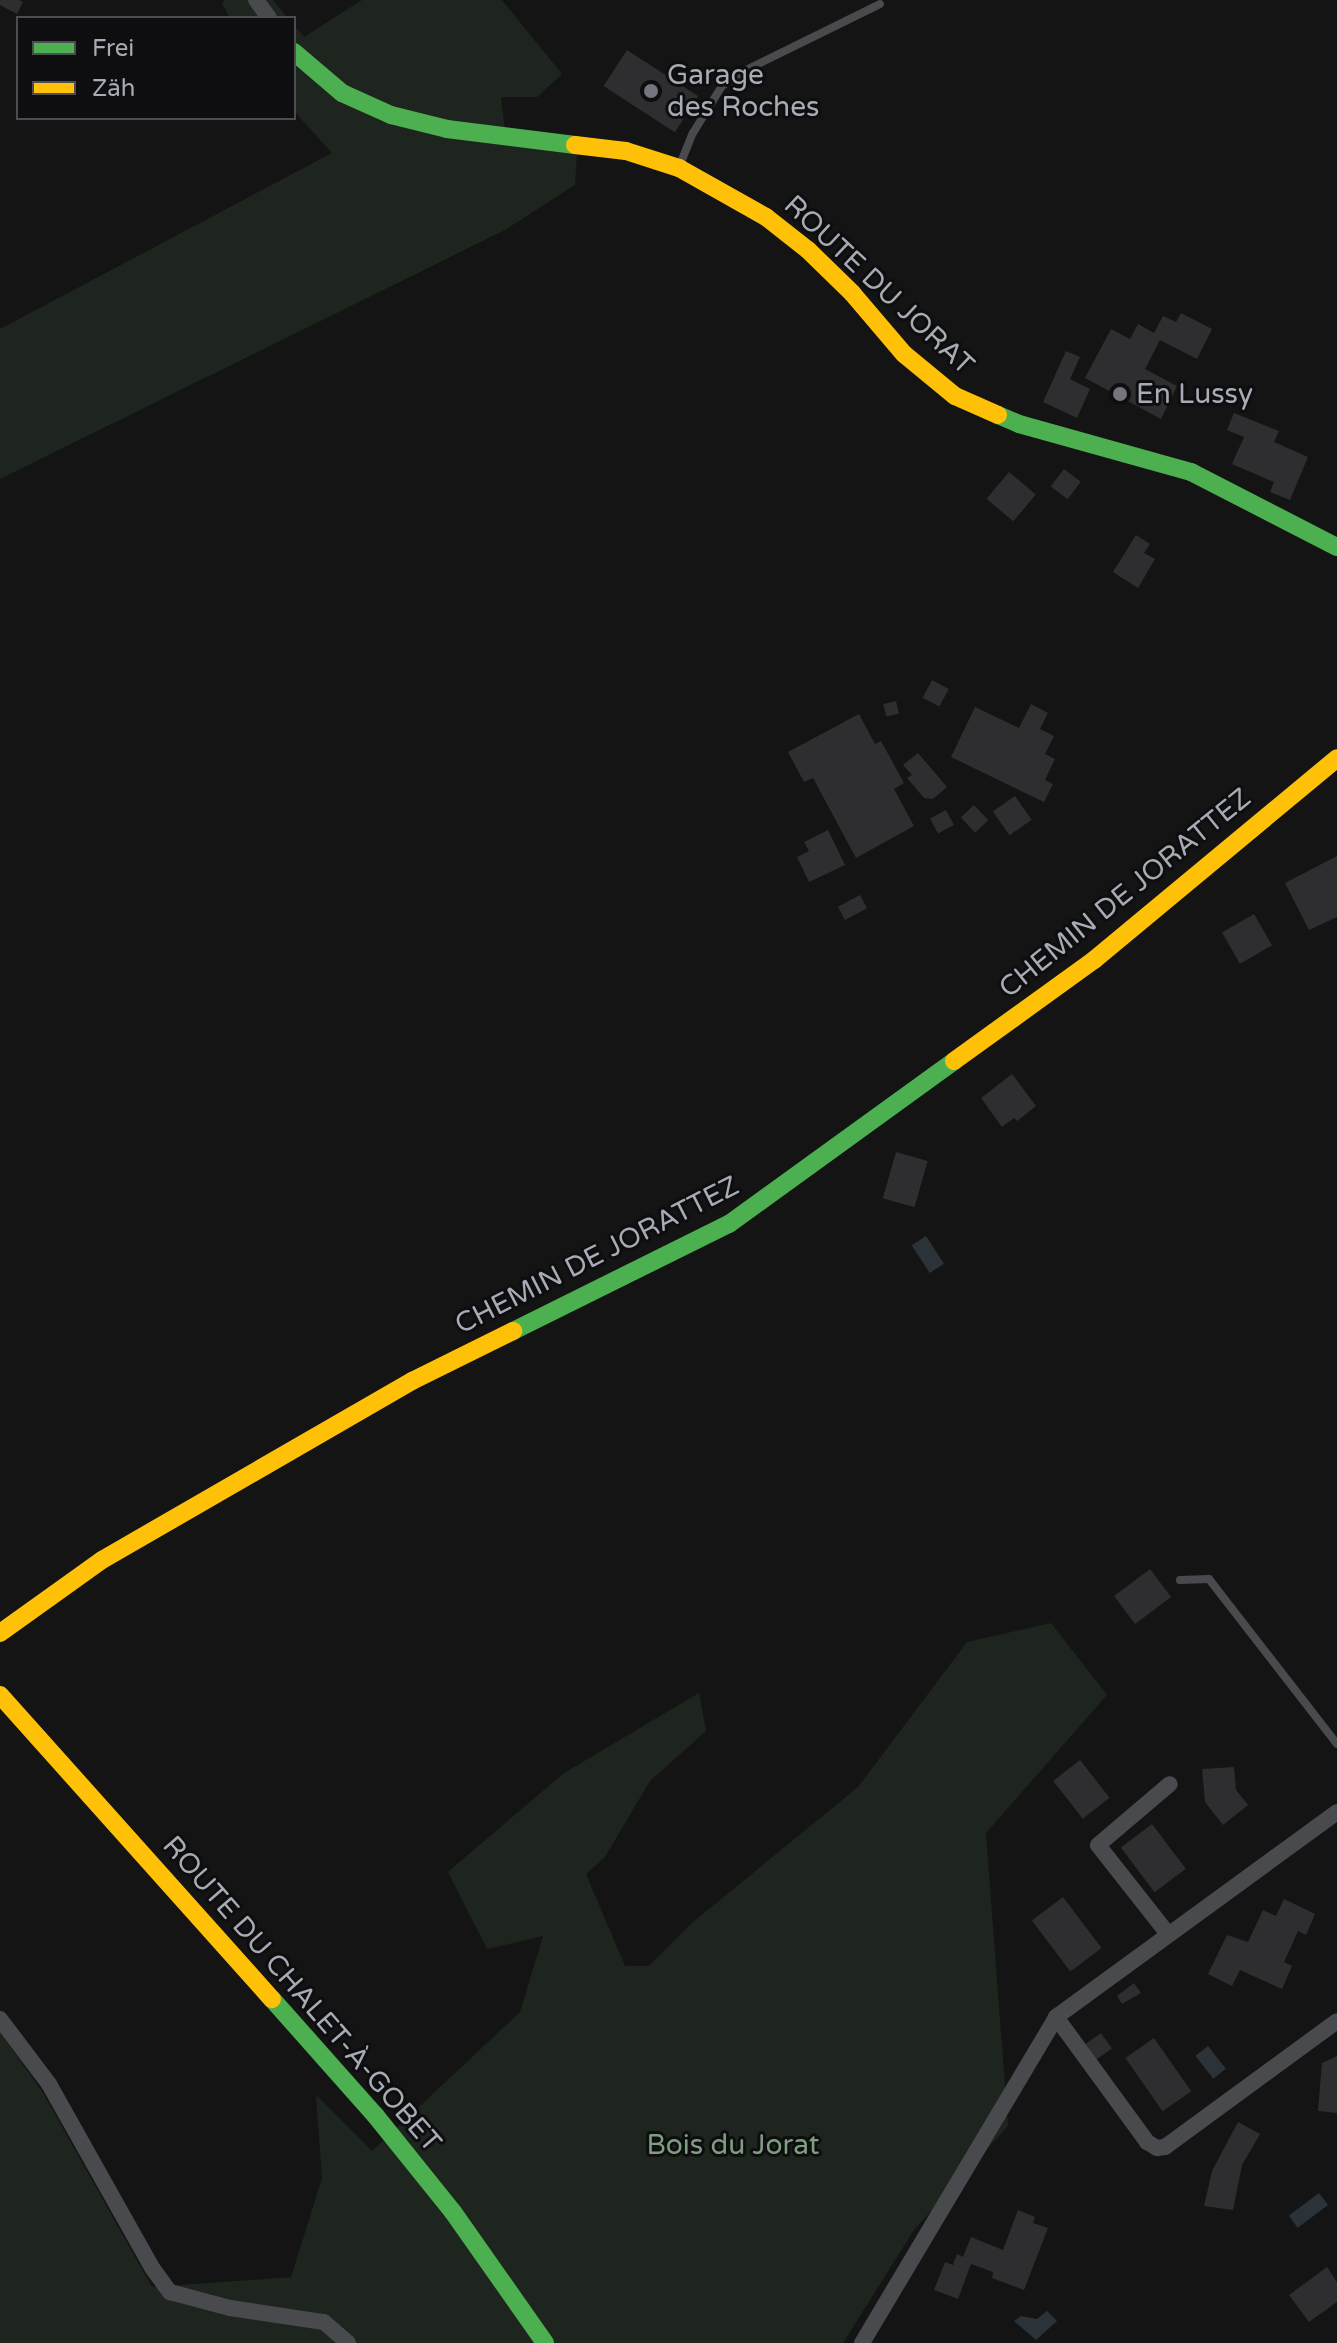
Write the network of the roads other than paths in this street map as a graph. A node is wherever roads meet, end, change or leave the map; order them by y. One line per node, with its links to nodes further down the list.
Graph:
1 (880, 4): 3 (lane)
2 (296, 54): 3 (street, ROUTE DU JORAT)
3 (679, 168): 4 (street, ROUTE DU JORAT)
4 (1337, 547)
5 (1337, 758): 7 (street, CHEMIN DE JORATTEZ)
6 (1180, 1580): 9 (lane)
7 (0, 1633)
8 (0, 1695): 17 (street, ROUTE DU CHALET-À-GOBET)
9 (1337, 1744)
10 (1170, 1784): 12 (street)
11 (1337, 1812): 12 (street)
12 (1168, 1934): 13 (street)
13 (1056, 2017): 15 (street); 18 (street)
14 (0, 2019): 16 (street)
15 (1337, 2021)
16 (348, 2343)
17 (545, 2343)
18 (862, 2343)

